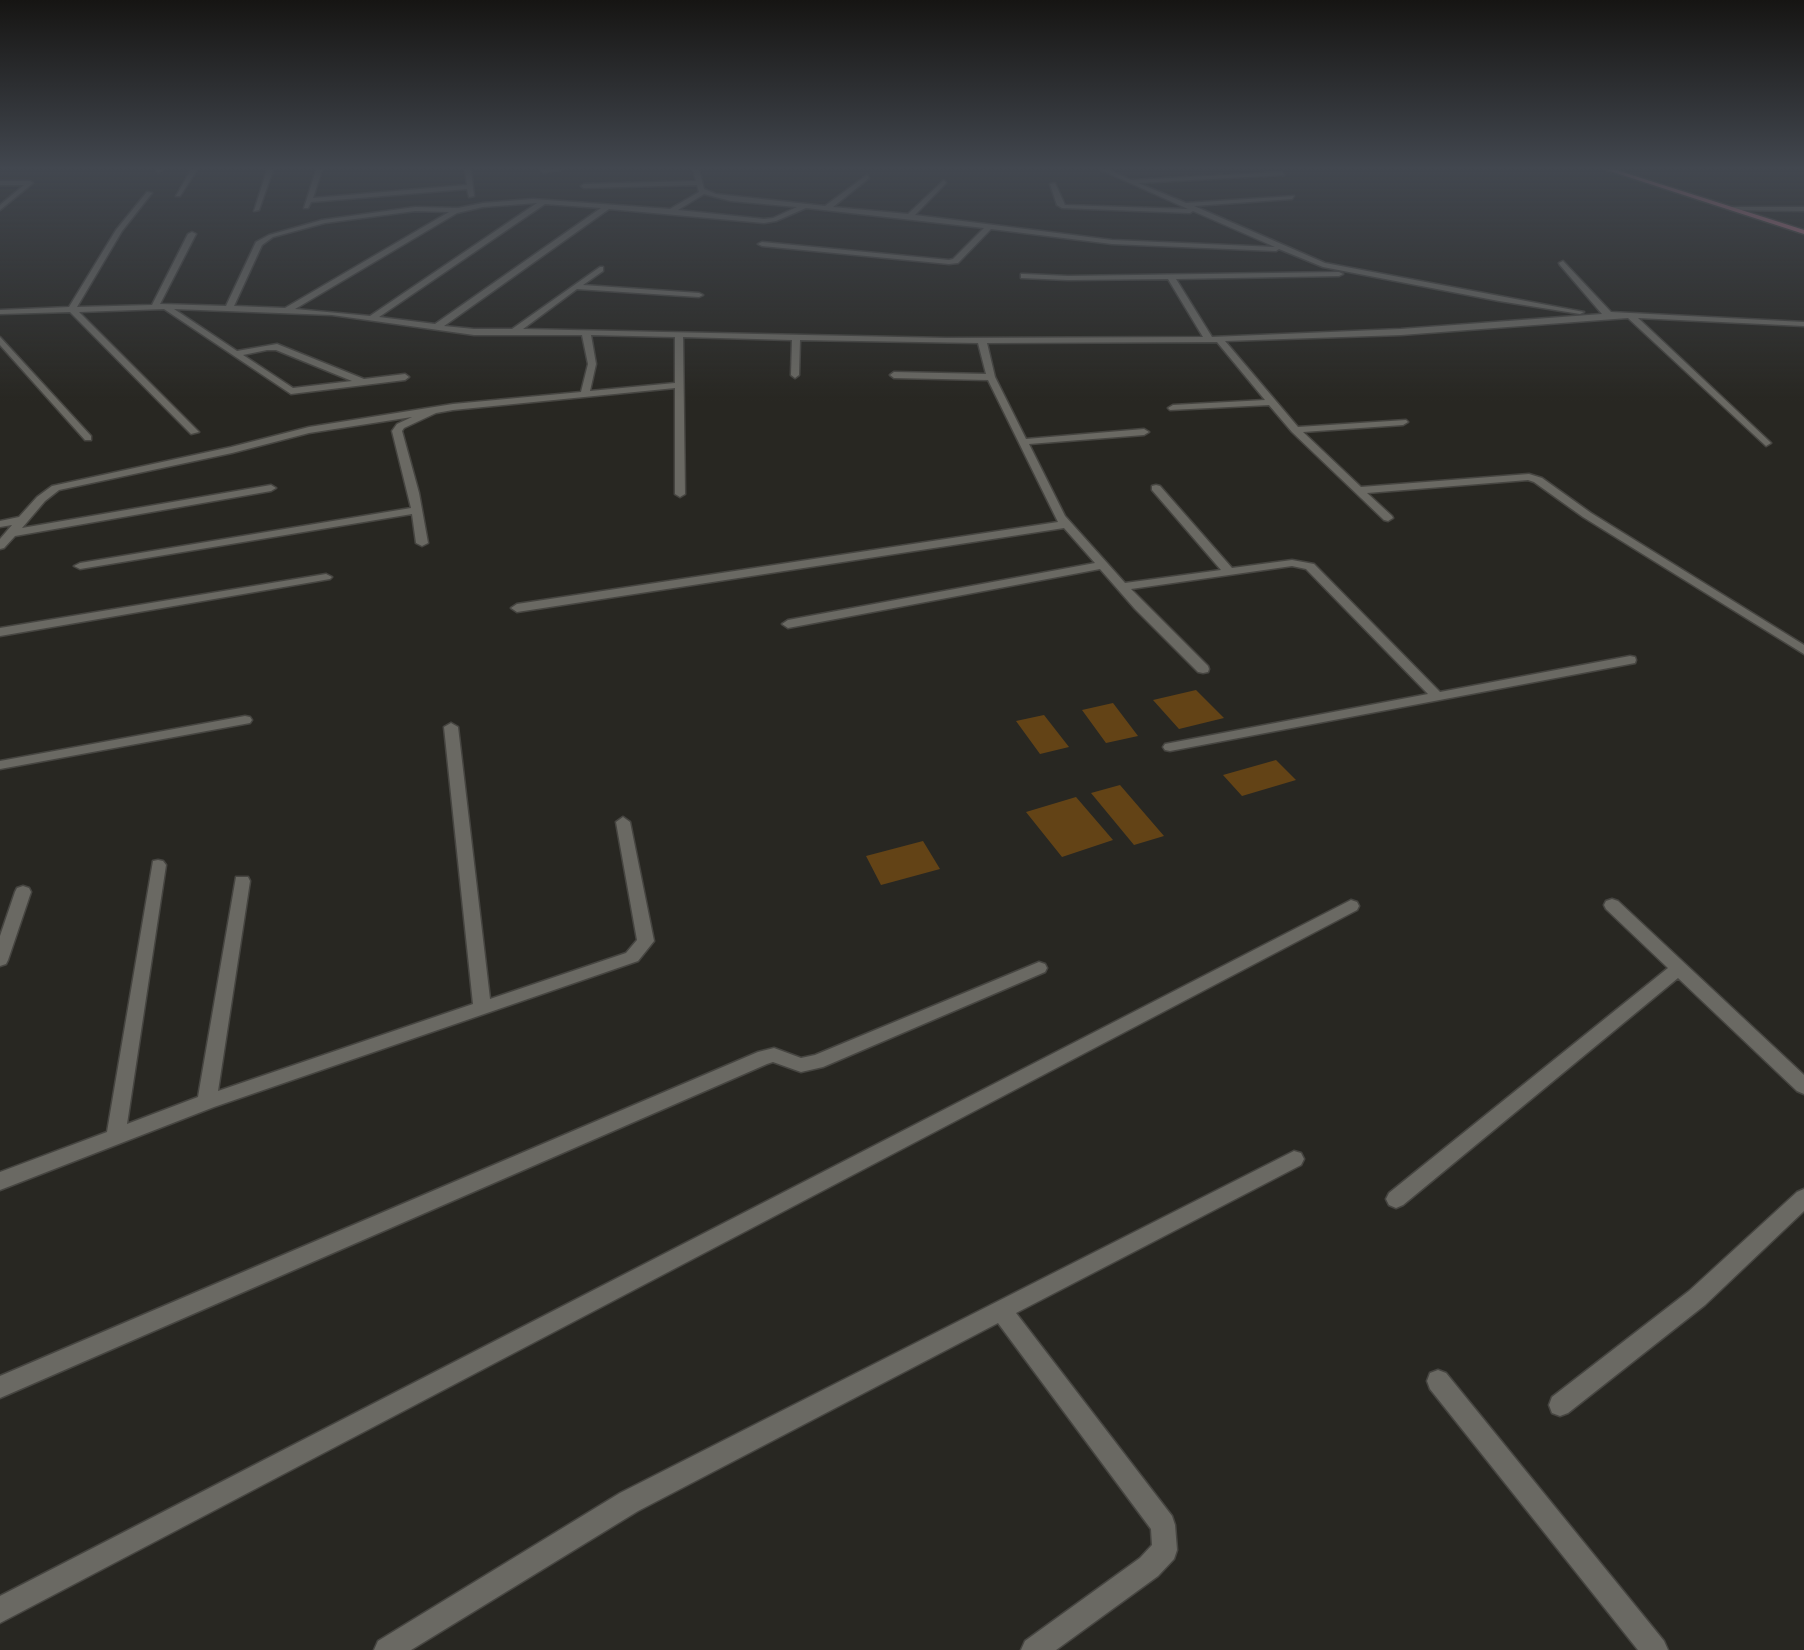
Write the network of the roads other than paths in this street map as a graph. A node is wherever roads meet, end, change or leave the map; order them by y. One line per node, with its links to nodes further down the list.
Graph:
1 (109, 247): 22 (street)
2 (185, 247): 19 (street)
3 (258, 247): 21 (street)
4 (392, 247): 23 (street)
5 (476, 247): 27 (street)
6 (550, 247): 29 (street)
7 (793, 247): 8 (street)
8 (969, 247)
9 (1236, 247): 11 (street)
10 (1280, 247): 11 (street)
11 (1285, 249): 14 (street)
12 (1563, 263): 25 (street)
13 (600, 269): 17 (street)
14 (1358, 274): 16 (street); 25 (street)
15 (1024, 276): 16 (street)
16 (1171, 277): 34 (street)
17 (575, 287): 18 (street); 31 (street)
18 (699, 295)
19 (155, 306): 20 (street); 22 (street)
20 (165, 306): 21 (street); 37 (street)
21 (229, 308): 23 (street)
22 (72, 309): 24 (street); 50 (street)
23 (286, 311): 27 (street)
24 (0, 312)
25 (1612, 315): 26 (street); 34 (street)
26 (1631, 316): 28 (street); 54 (street)
27 (372, 318): 29 (street)
28 (1804, 324)
29 (437, 327): 31 (street)
30 (586, 332): 31 (street); 32 (street); 44 (street)
31 (513, 333)
32 (678, 335): 33 (street); 43 (street)
33 (796, 338): 36 (street); 38 (street)
34 (1214, 339): 36 (street); 45 (street)
35 (0, 340): 52 (street)
36 (982, 341): 40 (street)
37 (235, 354): 42 (street); 42 (street)
38 (795, 375)
39 (894, 375): 40 (street)
40 (991, 376): 53 (street)
41 (405, 377): 42 (street)
42 (364, 383)
43 (679, 385): 44 (street); 58 (street)
44 (585, 394): 47 (street)
45 (1272, 402): 46 (street); 49 (street)
46 (1173, 408)
47 (433, 412): 59 (street); 61 (street)
48 (1403, 422): 49 (street)
49 (1295, 430): 57 (street)
50 (194, 432)
51 (1144, 432): 53 (street)
52 (88, 438)
53 (1022, 442): 63 (street)
54 (1766, 443)
55 (271, 488): 64 (street)
56 (1156, 488): 69 (street)
57 (1359, 490): 60 (street); 75 (street)
58 (680, 494)
59 (416, 510): 65 (street); 68 (street)
60 (1388, 518)
61 (23, 520): 62 (street); 64 (street)
62 (0, 524)
63 (1066, 524): 67 (street); 72 (street)
64 (12, 533): 66 (street)
65 (422, 543)
66 (0, 546)
67 (1102, 565): 71 (street); 73 (street)
68 (80, 566)
69 (1229, 572): 71 (street); 78 (street)
70 (326, 577): 74 (street)
71 (1122, 588): 77 (street)
72 (518, 608)
73 (788, 624)
74 (0, 632)
75 (1804, 650)
76 (1630, 660): 78 (street)
77 (1203, 669)
78 (1438, 696): 81 (street)
79 (245, 720): 82 (street)
80 (451, 727): 92 (street)
81 (1170, 747)
82 (0, 765)
83 (623, 822): 92 (street)
84 (158, 865): 95 (street)
85 (242, 882): 94 (street)
86 (23, 892): 89 (street)
87 (1612, 905): 91 (street)
88 (1351, 906): 104 (street)
89 (0, 960)
90 (1039, 968): 102 (street)
91 (1679, 968): 93 (street); 99 (street)
92 (482, 1008): 94 (street)
93 (1804, 1086)
94 (206, 1102): 95 (street)
95 (116, 1136): 97 (street)
96 (1294, 1159): 100 (street)
97 (0, 1181)
98 (1804, 1198): 103 (street)
99 (1396, 1199)
100 (1001, 1310): 105 (street); 106 (street)
101 (1438, 1381): 107 (street)
102 (0, 1387)
103 (1560, 1406)
104 (0, 1610)
105 (387, 1650)
106 (1034, 1650)
107 (1655, 1650)

